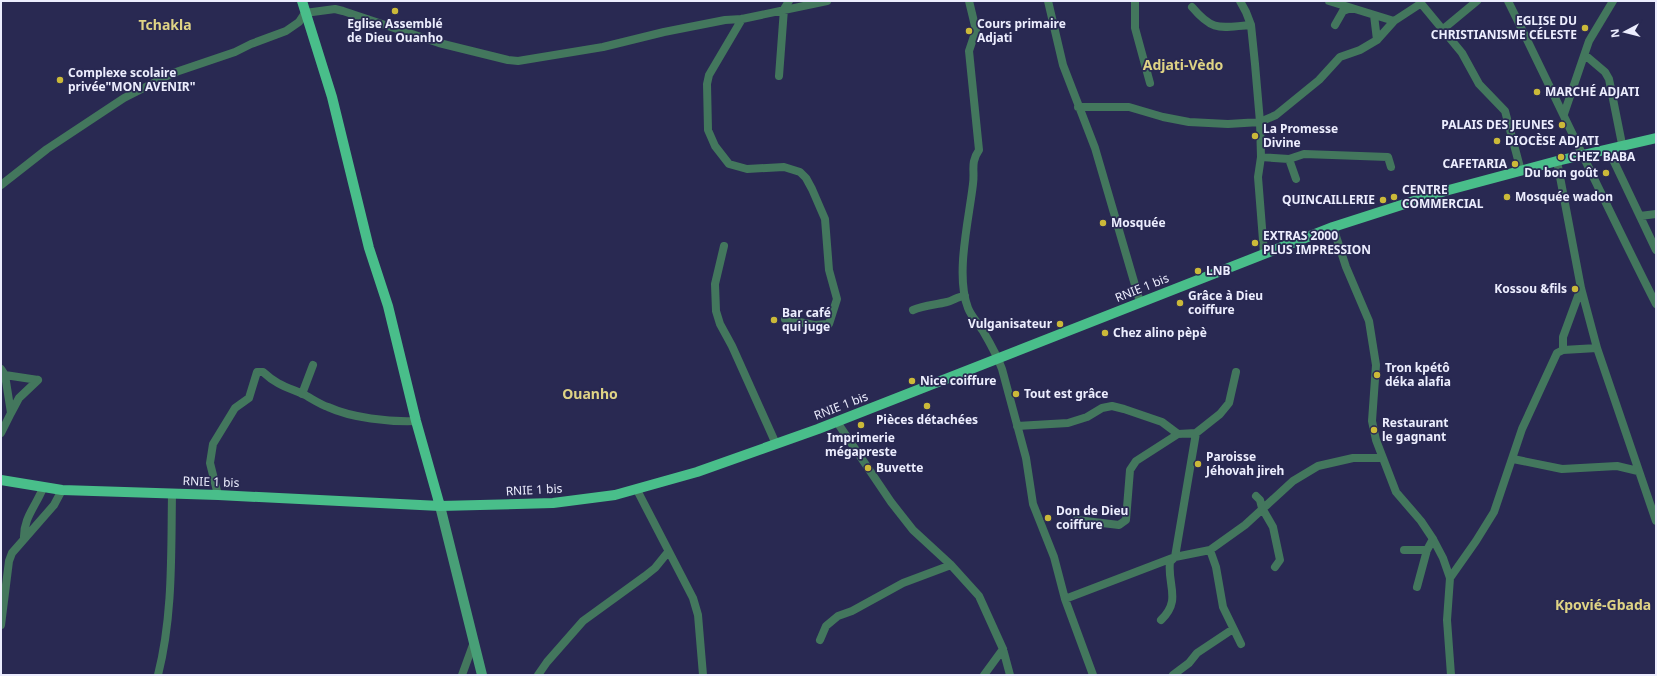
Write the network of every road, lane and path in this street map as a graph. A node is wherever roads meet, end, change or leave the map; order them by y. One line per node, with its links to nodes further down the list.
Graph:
1 (302, 1): 16 (main road)
2 (789, 1): 15 (street)
3 (827, 1): 15 (street)
4 (969, 1): 48 (street)
5 (1048, 1): 27 (street)
6 (1135, 1): 26 (street)
7 (1240, 1): 20 (street)
8 (1329, 1): 14 (street)
9 (1477, 1): 22 (street)
10 (1508, 1): 28 (street)
11 (1613, 1): 24 (street)
12 (1420, 2): 19 (street); 22 (street)
13 (1192, 7): 20 (street)
14 (1351, 8): 17 (street); 21 (street)
15 (784, 9): 18 (street); 25 (street)
16 (305, 13): 18 (street); 40 (street); 61 (main road)
17 (1374, 15): 19 (street); 23 (street)
18 (742, 18): 52 (street)
19 (1394, 21): 23 (street)
20 (1251, 25): 29 (street)
21 (1335, 25)
22 (1442, 30): 38 (street)
23 (1377, 40): 29 (street)
24 (1585, 55): 28 (street); 31 (street)
25 (779, 76)
26 (1150, 83)
27 (1078, 107): 29 (street); 49 (street)
28 (1564, 114): 33 (street)
29 (1260, 122): 34 (street)
30 (1656, 138): 31 (main road, RNIE 1 bis)
31 (1622, 144): 32 (main road, RNIE 1 bis)
32 (1608, 149): 33 (main road, RNIE 1 bis); 42 (street)
33 (1584, 154): 36 (main road, RNIE 1 bis); 50 (street)
34 (1261, 157): 35 (street); 46 (street)
35 (1289, 159): 37 (street); 39 (street)
36 (1557, 161): 38 (main road, RNIE 1 bis); 47 (street)
37 (1391, 167)
38 (1522, 170): 43 (main road, RNIE 1 bis)
39 (1296, 179)
40 (1, 185)
41 (1656, 214): 42 (street)
42 (1640, 216): 45 (street)
43 (1333, 227): 46 (main road, RNIE 1 bis); 68 (street)
44 (724, 246): 67 (street)
45 (1656, 250)
46 (1264, 254): 49 (main road, RNIE 1 bis)
47 (1582, 288): 53 (street); 54 (street)
48 (965, 296): 51 (street); 55 (street)
49 (1140, 302): 55 (main road, RNIE 1 bis)
50 (1656, 304)
51 (913, 310)
52 (785, 318)
53 (1597, 348): 54 (street); 70 (street)
54 (1563, 350): 69 (street)
55 (998, 359): 62 (main road, RNIE 1 bis); 63 (street)
56 (312, 366): 59 (street)
57 (3, 372): 60 (street); 60 (street)
58 (1236, 372): 65 (street)
59 (302, 394): 61 (street); 76 (street)
60 (11, 412): 64 (street)
61 (416, 422): 78 (main road)
62 (837, 422): 67 (main road, RNIE 1 bis); 89 (street)
63 (1017, 426): 66 (street); 93 (street)
64 (1, 433)
65 (1196, 433): 66 (street); 88 (street)
66 (1178, 434): 80 (street)
67 (776, 444): 74 (main road, RNIE 1 bis)
68 (1382, 458): 79 (street); 83 (street)
69 (1513, 459): 70 (street); 91 (street)
70 (1638, 471): 81 (street)
71 (1, 480): 72 (main road, RNIE 1 bis)
72 (43, 488): 73 (main road, RNIE 1 bis); 82 (street)
73 (62, 490): 75 (main road, RNIE 1 bis); 82 (street)
74 (637, 490): 78 (main road, RNIE 1 bis); 87 (street)
75 (172, 494): 76 (main road, RNIE 1 bis); 101 (street)
76 (218, 495): 78 (main road, RNIE 1 bis)
77 (1256, 496): 79 (street)
78 (440, 506): 97 (main road)
79 (1262, 508): 84 (street); 90 (street)
80 (1077, 520)
81 (1656, 521)
82 (24, 538): 95 (street)
83 (1433, 539): 86 (street); 91 (street)
84 (1210, 550): 88 (street); 96 (street)
85 (1404, 550): 86 (street)
86 (1427, 550): 92 (street)
87 (668, 552): 105 (street); 106 (street)
88 (1175, 557): 93 (street); 94 (street)
89 (951, 565): 98 (street); 100 (street)
90 (1275, 567)
91 (1450, 578): 111 (street)
92 (1417, 587)
93 (1066, 599): 109 (street)
94 (1161, 620)
95 (1, 625)
96 (1233, 629): 99 (street); 110 (street)
97 (475, 640): 102 (street); 103 (main road); 104 (main road)
98 (820, 640)
99 (1241, 644)
100 (1002, 649): 107 (street); 108 (street)
101 (158, 675)
102 (462, 675)
103 (476, 675)
104 (482, 675)
105 (538, 675)
106 (703, 675)
107 (984, 675)
108 (1010, 675)
109 (1092, 675)
110 (1173, 675)
111 (1451, 675)

